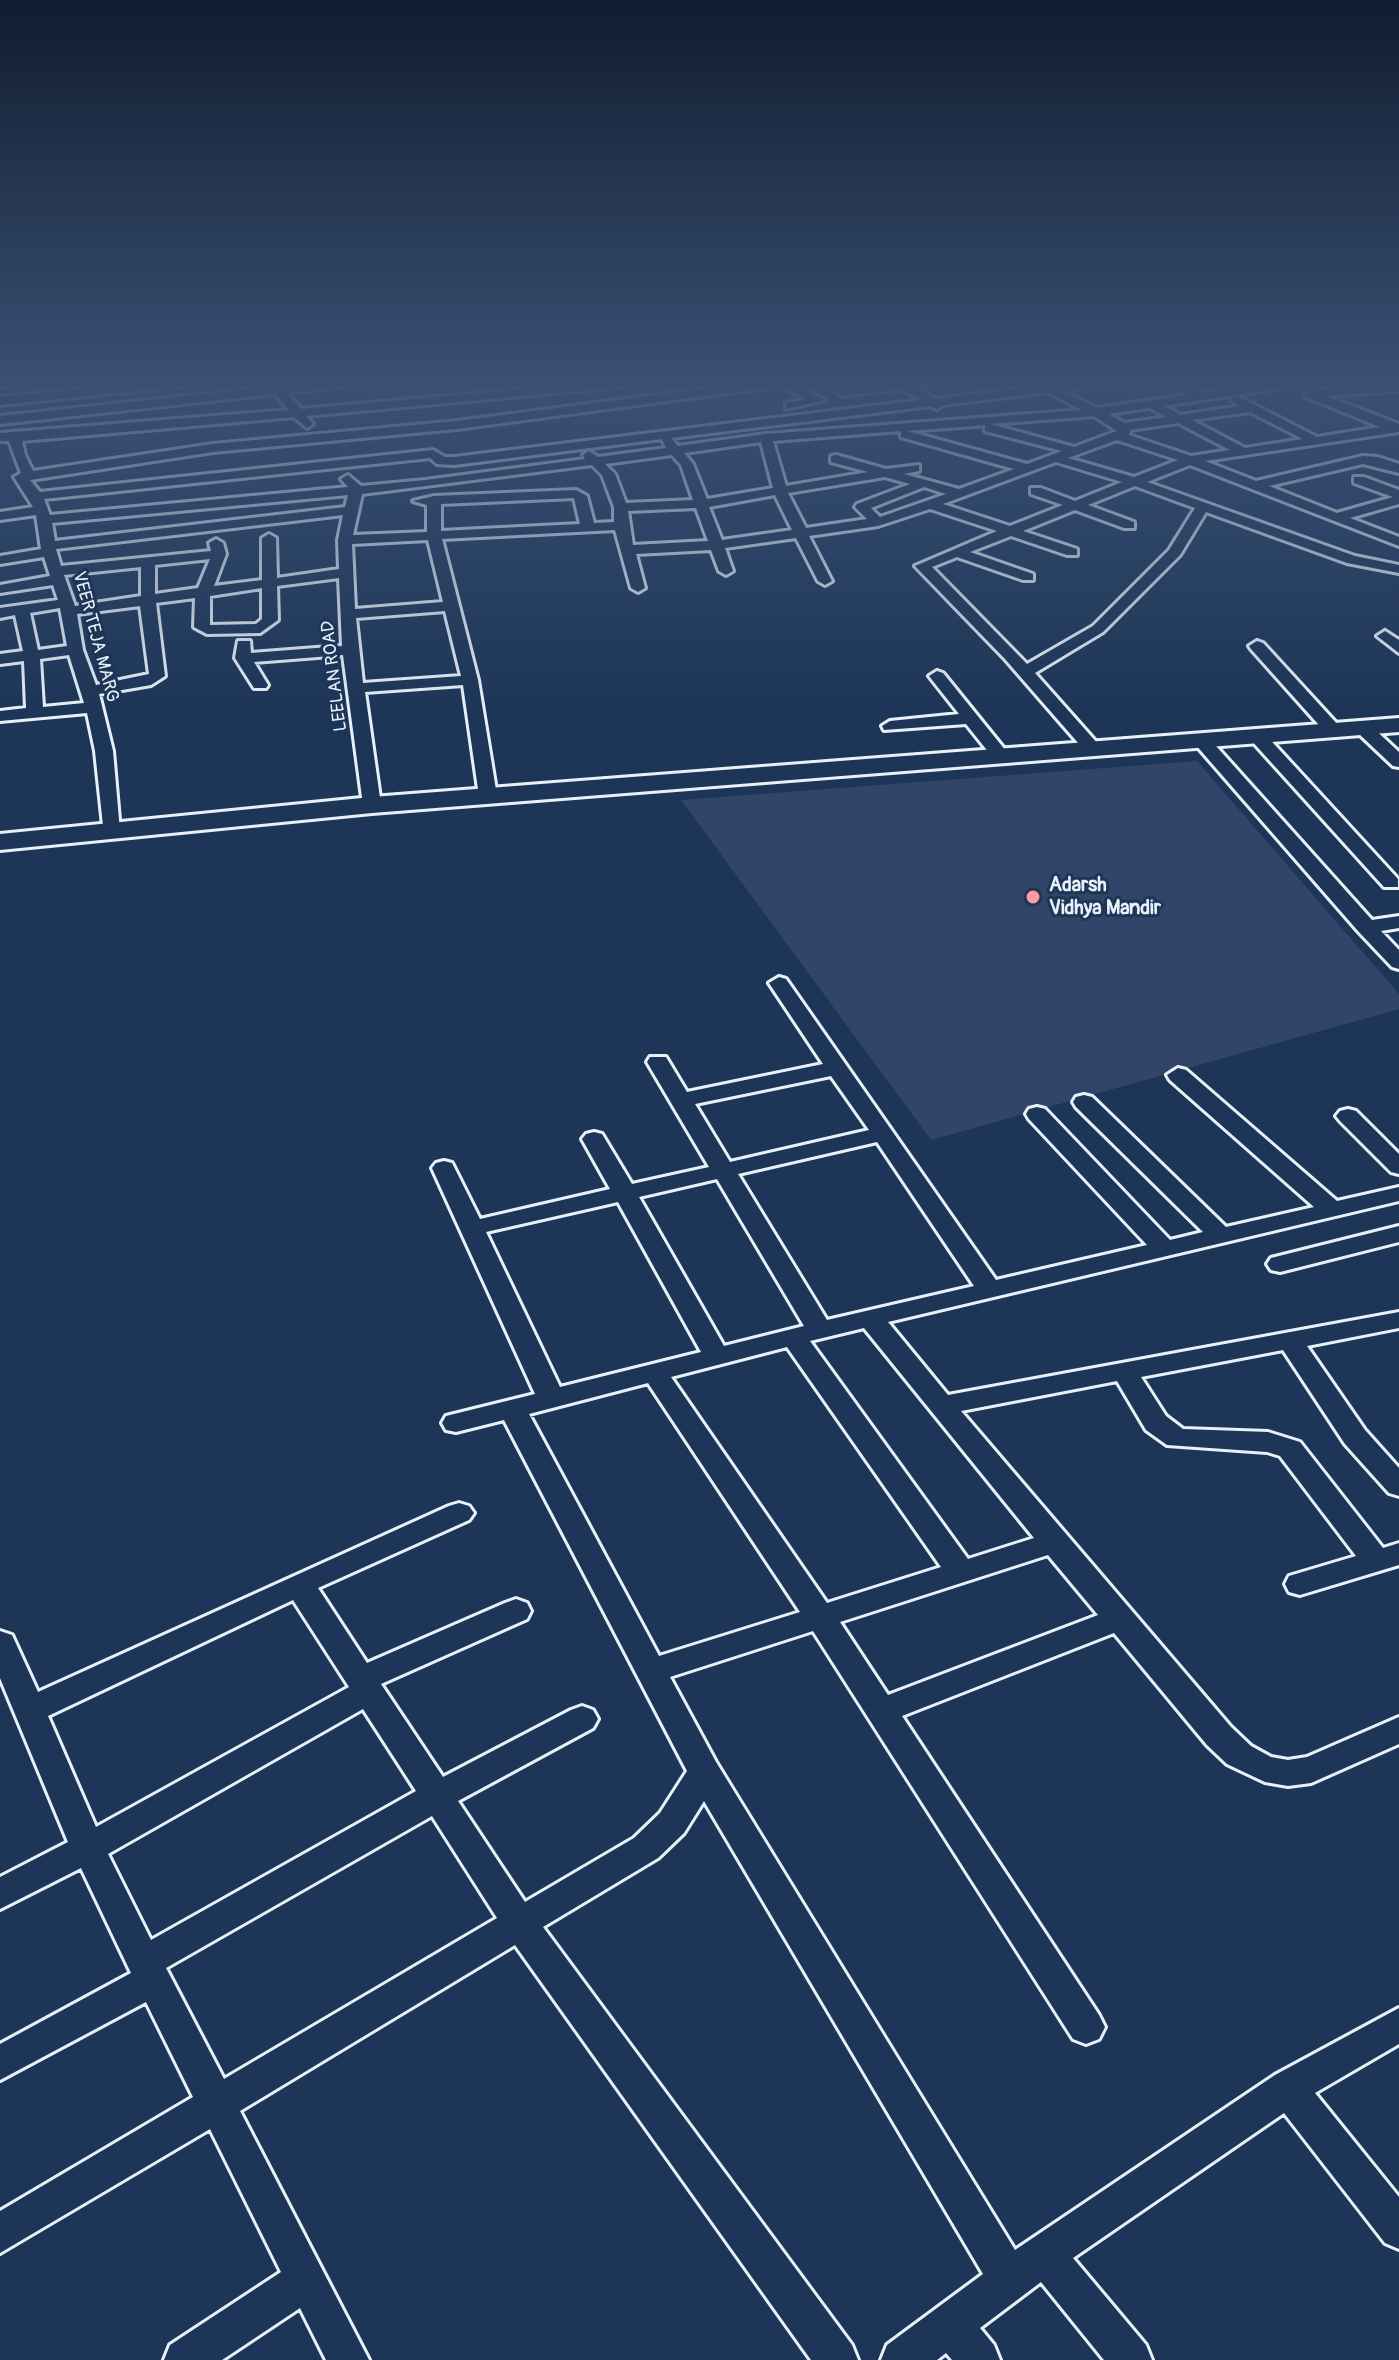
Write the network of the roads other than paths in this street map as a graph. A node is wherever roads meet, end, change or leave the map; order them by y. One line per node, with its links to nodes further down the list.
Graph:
1 (29, 490): 26 (street)
2 (143, 490): 26 (street)
3 (348, 490): 19 (street)
4 (399, 490): 19 (street)
5 (614, 490): 25 (street)
6 (696, 490): 21 (street)
7 (792, 490): 15 (street)
8 (905, 490): 29 (street)
9 (949, 490): 16 (street)
10 (967, 490): 16 (street)
11 (1114, 490): 23 (street)
12 (1158, 490): 24 (street)
13 (1265, 490): 28 (street)
14 (1036, 491): 23 (street)
15 (781, 493): 21 (street); 35 (street)
16 (959, 493): 22 (street)
17 (1399, 498): 28 (street)
18 (434, 500): 19 (street); 33 (street); 36 (street)
19 (354, 501): 20 (street); 32 (street); 38 (street, LEELAN ROAD)
20 (207, 503): 26 (street); 32 (street)
21 (701, 504): 25 (street); 40 (street)
22 (930, 504): 29 (street); 34 (street)
23 (1075, 505): 30 (street); 34 (street)
24 (1203, 506): 49 (street); 75 (street)
25 (621, 507): 31 (street)
26 (41, 509): 27 (street); 41 (street, VEER TEJA MARG)
27 (0, 516)
28 (1338, 517): 39 (street)
29 (878, 522): 35 (street)
30 (1129, 525)
31 (621, 526): 33 (street); 42 (street)
32 (210, 527): 41 (street); 45 (street)
33 (588, 527): 36 (street)
34 (1009, 531): 43 (street); 44 (street)
35 (801, 533): 40 (street); 55 (street)
36 (434, 536): 38 (street); 61 (street)
37 (269, 538): 56 (street)
38 (345, 540): 52 (street, LEELAN ROAD)
39 (1399, 542)
40 (716, 545): 42 (street); 51 (street)
41 (48, 549): 47 (street); 53 (street, VEER TEJA MARG)
42 (628, 550): 57 (street)
43 (955, 552): 54 (street); 75 (street)
44 (1072, 552)
45 (219, 554): 48 (street); 59 (street)
46 (1399, 557): 49 (street)
47 (0, 560)
48 (148, 562): 53 (street); 60 (street)
49 (1372, 565): 50 (street)
50 (1399, 569)
51 (726, 571)
52 (348, 572): 56 (street); 65 (street, LEELAN ROAD)
53 (58, 575): 58 (street); 62 (street, VEER TEJA MARG)
54 (1028, 577)
55 (825, 581)
56 (269, 585): 59 (street); 66 (street)
57 (638, 588)
58 (0, 589)
59 (203, 593): 60 (street); 66 (street)
60 (149, 600): 62 (street); 80 (street)
61 (453, 606): 65 (street); 77 (street)
62 (67, 607): 63 (street); 70 (street, VEER TEJA MARG)
63 (21, 609): 64 (street); 72 (street)
64 (0, 613)
65 (348, 614): 71 (street, LEELAN ROAD)
66 (245, 630): 73 (street)
67 (1385, 636): 69 (street)
68 (1257, 646): 87 (street)
69 (1399, 648)
70 (75, 650): 72 (street); 80 (street, VEER TEJA MARG)
71 (351, 650): 73 (street); 79 (street, LEELAN ROAD)
72 (32, 656): 74 (street); 81 (street)
73 (243, 658): 78 (street)
74 (0, 659)
75 (1025, 672): 90 (street)
76 (937, 676): 83 (street)
77 (470, 680): 79 (street); 93 (street)
78 (260, 685)
79 (358, 688): 94 (street, LEELAN ROAD)
80 (92, 699): 81 (street); 95 (street, VEER TEJA MARG)
81 (35, 713): 82 (street)
82 (0, 716)
83 (971, 718): 85 (street); 91 (street)
84 (1399, 725): 86 (main road)
85 (890, 726)
86 (1363, 728): 87 (main road); 92 (street)
87 (1333, 730): 88 (main road)
88 (1257, 736): 89 (main road); 97 (street)
89 (1201, 740): 90 (main road); 99 (street)
90 (1092, 748): 91 (main road)
91 (1000, 755): 93 (main road)
92 (1399, 762)
93 (488, 796): 94 (main road)
94 (372, 805): 95 (main road)
95 (111, 831): 96 (main road)
96 (0, 842)
97 (1391, 883)
98 (1399, 922): 99 (street)
99 (1365, 927): 100 (street)
100 (1398, 960)
101 (779, 983): 103 (street)
102 (658, 1062): 105 (street)
103 (836, 1068): 105 (street); 109 (street)
104 (1178, 1075): 116 (street)
105 (682, 1100): 113 (street)
106 (1084, 1102): 119 (street)
107 (1037, 1114): 120 (street)
108 (1348, 1116): 111 (street)
109 (883, 1134): 113 (street); 122 (street)
110 (594, 1139): 114 (street)
111 (1399, 1167)
112 (444, 1168): 117 (street)
113 (724, 1170): 114 (street); 125 (street)
114 (625, 1193): 117 (street); 127 (street)
115 (1399, 1194): 116 (street)
116 (1332, 1210): 119 (street)
117 (472, 1228): 130 (street)
118 (1399, 1234): 121 (street)
119 (1220, 1235): 120 (street)
120 (1164, 1249): 122 (street)
121 (1280, 1264)
122 (990, 1290): 123 (street)
123 (870, 1318): 125 (street); 131 (street)
124 (1399, 1320): 126 (street)
125 (807, 1333): 127 (street); 139 (street)
126 (1290, 1341): 128 (street); 134 (street)
127 (717, 1356): 129 (street)
128 (1124, 1371): 131 (street); 138 (street)
129 (654, 1372): 130 (street); 143 (street)
130 (551, 1398): 132 (street)
131 (942, 1405): 137 (street)
132 (512, 1408): 133 (street); 146 (street)
133 (456, 1423)
134 (1389, 1463): 135 (street)
135 (1399, 1486)
136 (459, 1513): 140 (street)
137 (1054, 1542): 139 (street); 144 (street)
138 (1387, 1557): 141 (street)
139 (961, 1572): 143 (street)
140 (299, 1584): 147 (street); 148 (street)
141 (1300, 1584)
142 (516, 1611): 147 (street)
143 (820, 1617): 146 (street); 149 (street)
144 (1119, 1619): 149 (street); 151 (street)
145 (1, 1643): 148 (street)
146 (651, 1671): 152 (street)
147 (365, 1685): 153 (street); 154 (street)
148 (17, 1699): 154 (street)
149 (881, 1711): 159 (street)
150 (582, 1719): 153 (street)
151 (1399, 1730)
152 (704, 1772): 156 (street); 167 (street)
153 (437, 1796): 156 (street); 157 (street)
154 (88, 1848): 155 (street); 157 (street)
155 (0, 1894)
156 (521, 1925): 162 (street); 171 (street)
157 (148, 1971): 160 (street); 162 (street)
158 (1399, 2025): 161 (street)
159 (1086, 2027)
160 (0, 2063)
161 (1288, 2088): 163 (street); 165 (street)
162 (218, 2106): 164 (street); 166 (street)
163 (1399, 2229)
164 (0, 2233)
165 (1044, 2254): 167 (street); 174 (street)
166 (307, 2279): 169 (street); 170 (street)
167 (1010, 2280): 168 (street)
168 (950, 2324): 172 (street); 173 (street)
169 (185, 2360)
170 (348, 2360)
171 (837, 2360)
172 (902, 2360)
173 (979, 2360)
174 (1131, 2360)

